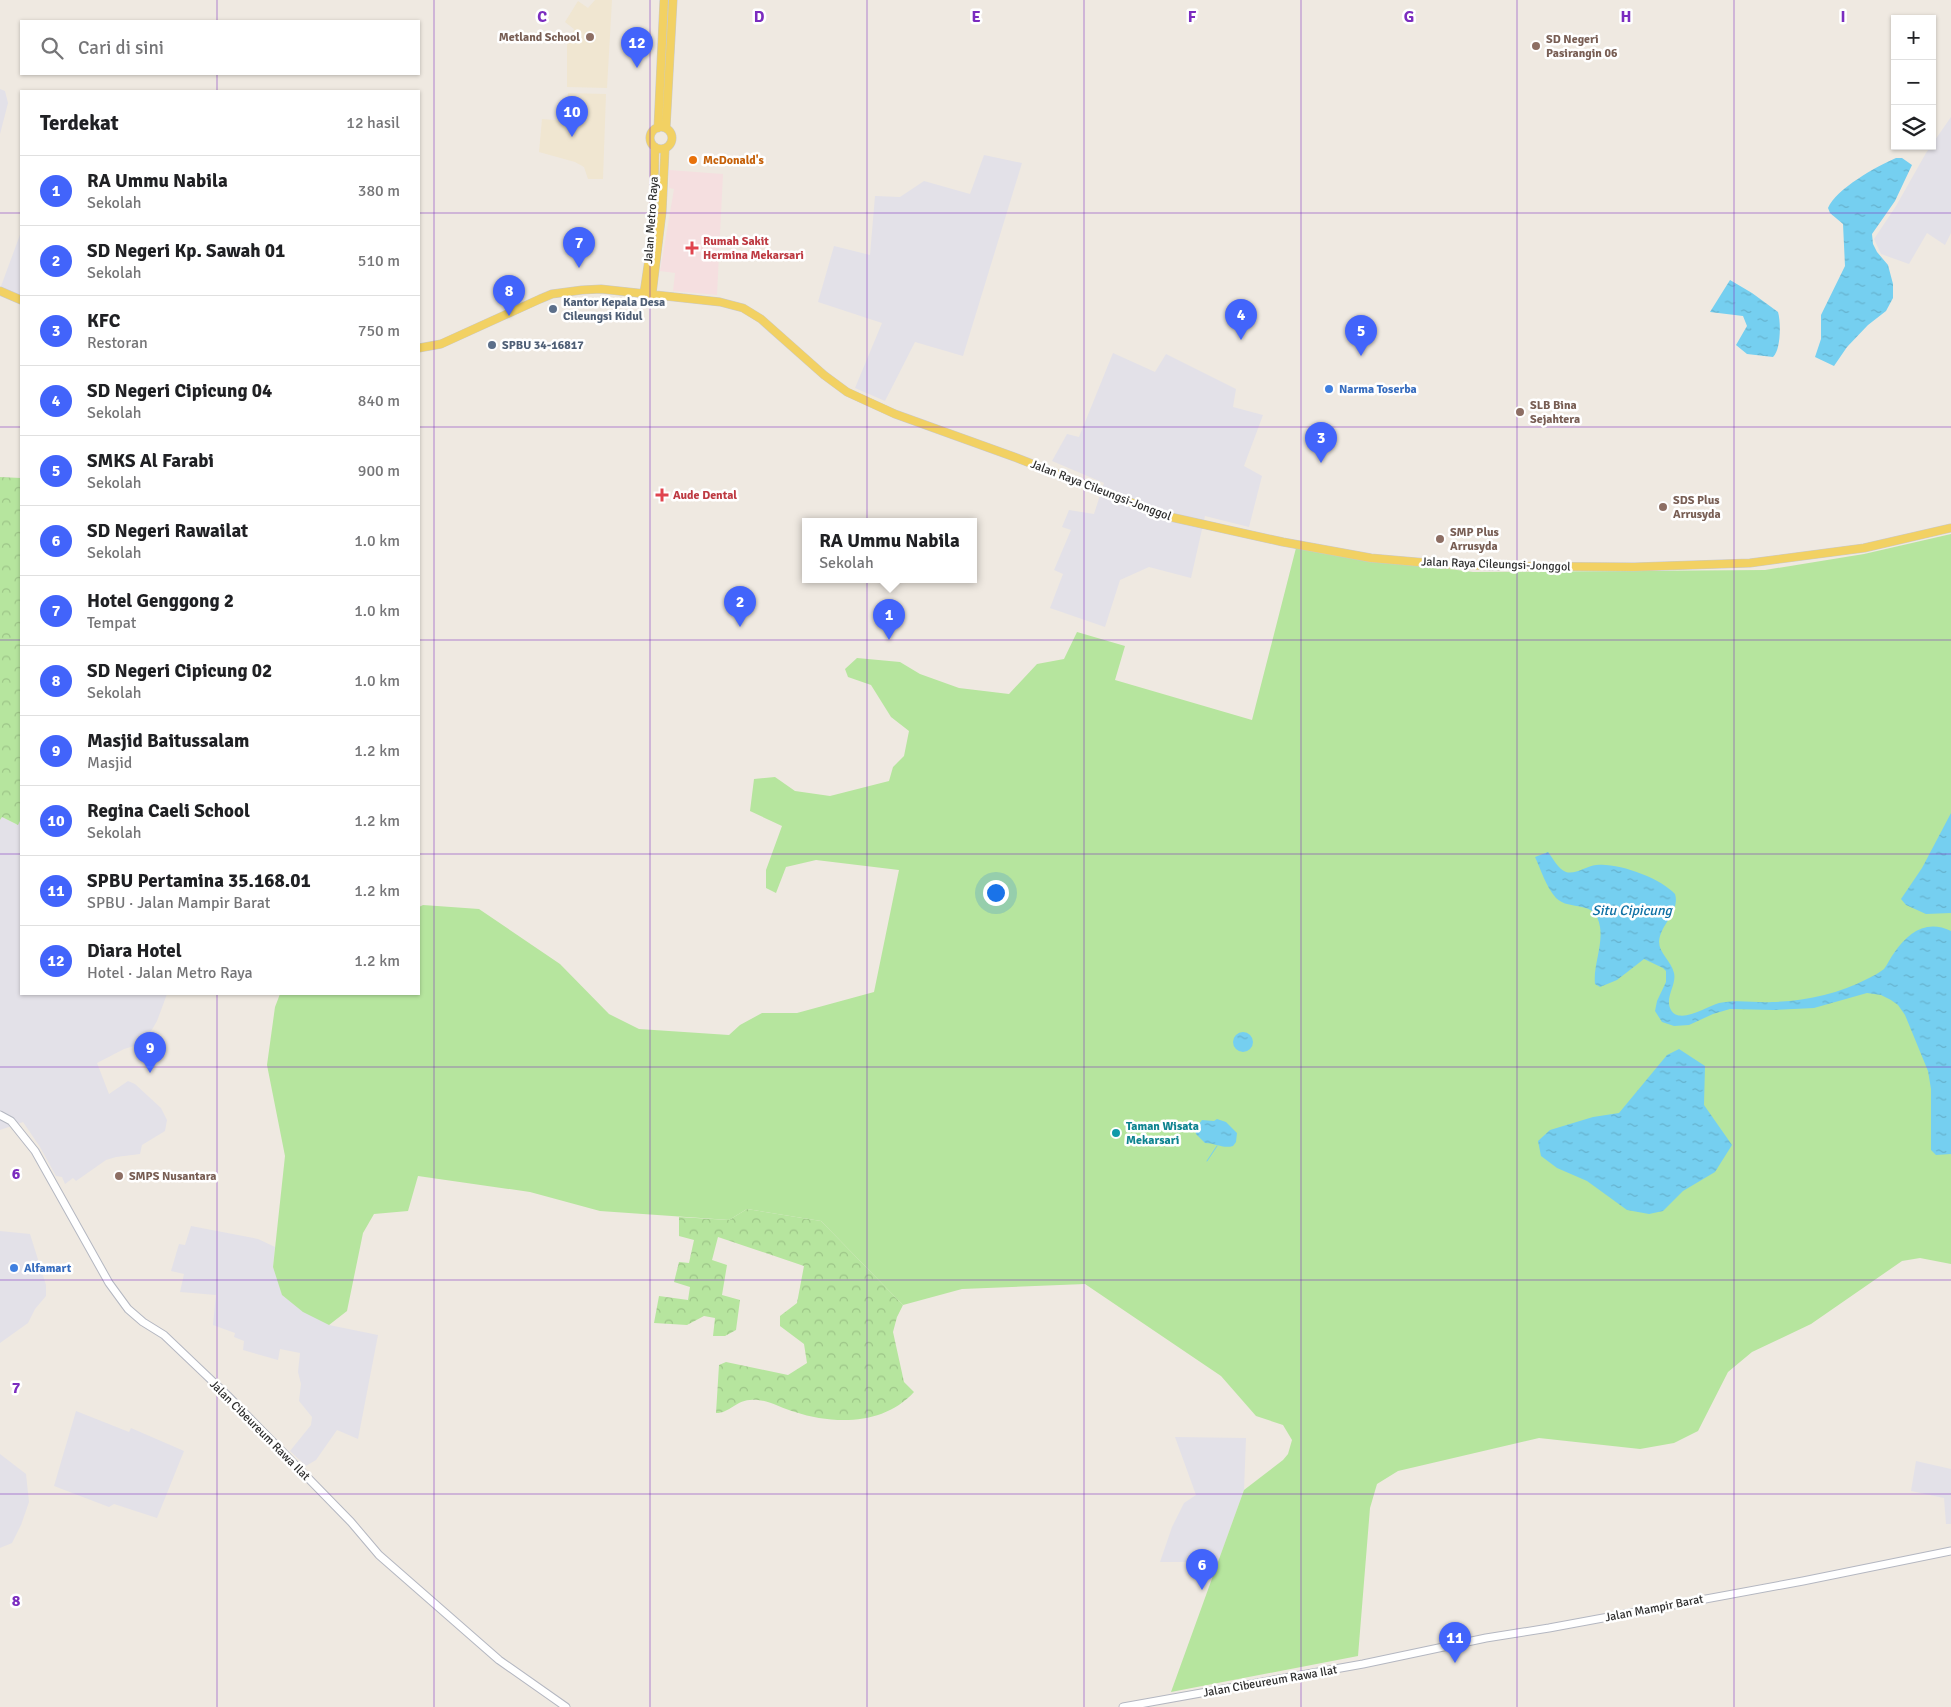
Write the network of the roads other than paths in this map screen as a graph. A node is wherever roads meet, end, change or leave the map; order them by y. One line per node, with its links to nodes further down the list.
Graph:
1 (664, 0): 3 (main road)
2 (673, 0): 3 (main road)
3 (662, 128): 4 (main road); 5 (main road)
4 (655, 147): 5 (main road); 7 (main road, Jalan Metro Raya)
5 (665, 149): 7 (main road, Jalan Metro Raya)
6 (0, 291): 8 (main road)
7 (648, 294): 9 (main road, Jalan Raya Cileungsi-Jonggol); 10 (main road, Jalan Raya Cileungsi-Jonggol)
8 (20, 300)
9 (420, 348)
10 (1951, 528)
11 (0, 1116): 14 (street, Jalan Cibeureum Rawa Ilat)
12 (1951, 1551): 13 (street, Jalan Mampir Barat)
13 (1357, 1665): 15 (street, Jalan Cibeureum Rawa Ilat)
14 (566, 1707)
15 (1123, 1707)

